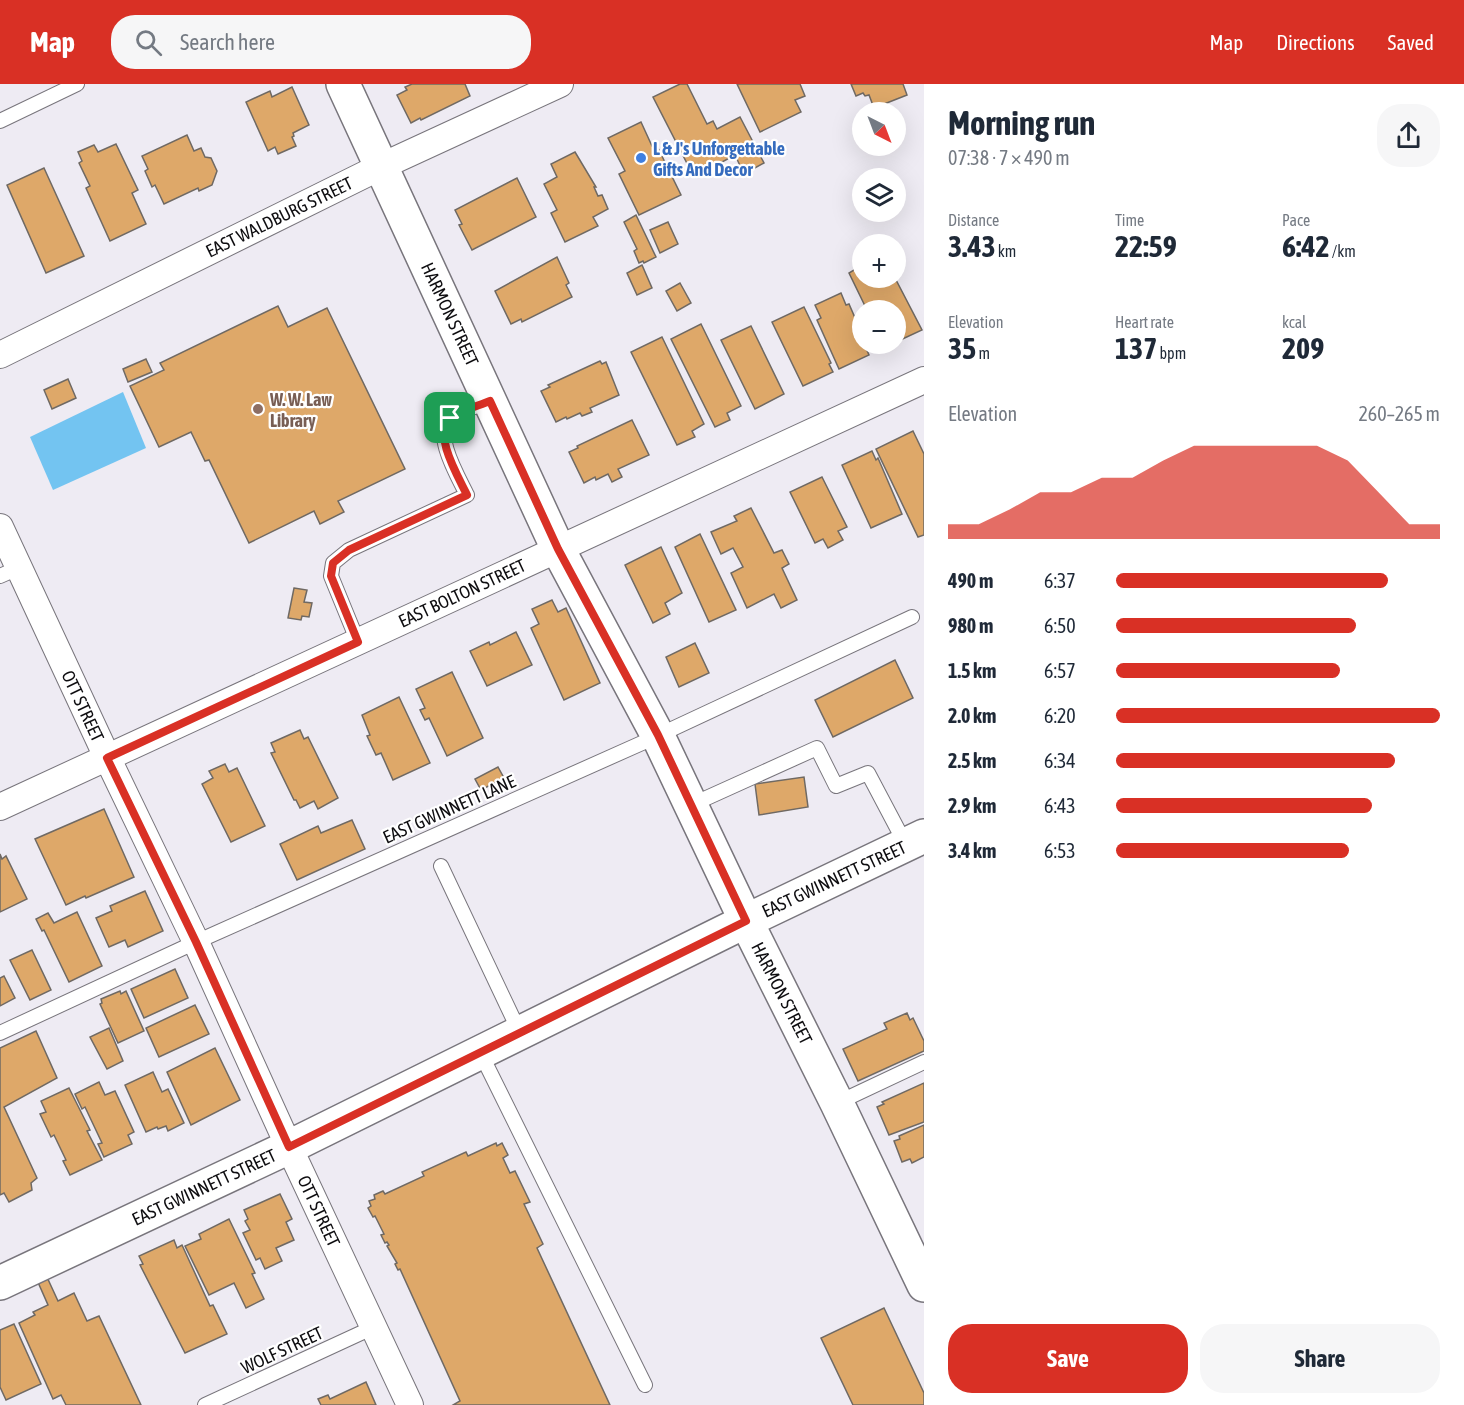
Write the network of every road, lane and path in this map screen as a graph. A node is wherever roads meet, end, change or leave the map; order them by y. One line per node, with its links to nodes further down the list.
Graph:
1 (77, 84): 4 (lane)
2 (344, 84): 5 (main road, HARMON STREET)
3 (560, 84): 5 (street, EAST WALDBURG STREET)
4 (0, 121)
5 (382, 166): 6 (street, EAST WALDBURG STREET); 8 (main road, HARMON STREET)
6 (0, 355)
7 (924, 380): 10 (street, EAST BOLTON STREET)
8 (490, 401): 10 (main road, HARMON STREET); 13 (lane)
9 (0, 527): 11 (street, OTT STREET)
10 (558, 549): 13 (street, EAST BOLTON STREET); 14 (main road, HARMON STREET)
11 (9, 572): 15 (street, OTT STREET)
12 (912, 617): 14 (lane, EAST GWINNETT LANE)
13 (358, 642): 15 (street, EAST BOLTON STREET)
14 (658, 735): 16 (main road, HARMON STREET); 21 (lane, EAST GWINNETT LANE)
15 (107, 758): 17 (street, EAST BOLTON STREET); 21 (street, OTT STREET)
16 (691, 805): 18 (lane); 20 (main road, HARMON STREET)
17 (0, 807)
18 (915, 841): 20 (main road, EAST GWINNETT STREET)
19 (441, 866): 23 (lane)
20 (746, 921): 23 (main road, EAST GWINNETT STREET); 26 (main road, HARMON STREET)
21 (196, 942): 22 (lane, EAST GWINNETT LANE); 27 (street, OTT STREET)
22 (0, 1033)
23 (520, 1033): 24 (main road, EAST GWINNETT STREET)
24 (480, 1052): 27 (main road, EAST GWINNETT STREET); 31 (lane)
25 (924, 1062): 26 (lane)
26 (837, 1102): 29 (main road, HARMON STREET)
27 (289, 1147): 28 (main road, EAST GWINNETT STREET); 30 (street, OTT STREET)
28 (0, 1283)
29 (924, 1285)
30 (374, 1327): 32 (lane, WOLF STREET); 33 (street, OTT STREET)
31 (645, 1385)
32 (205, 1405)
33 (410, 1405)

